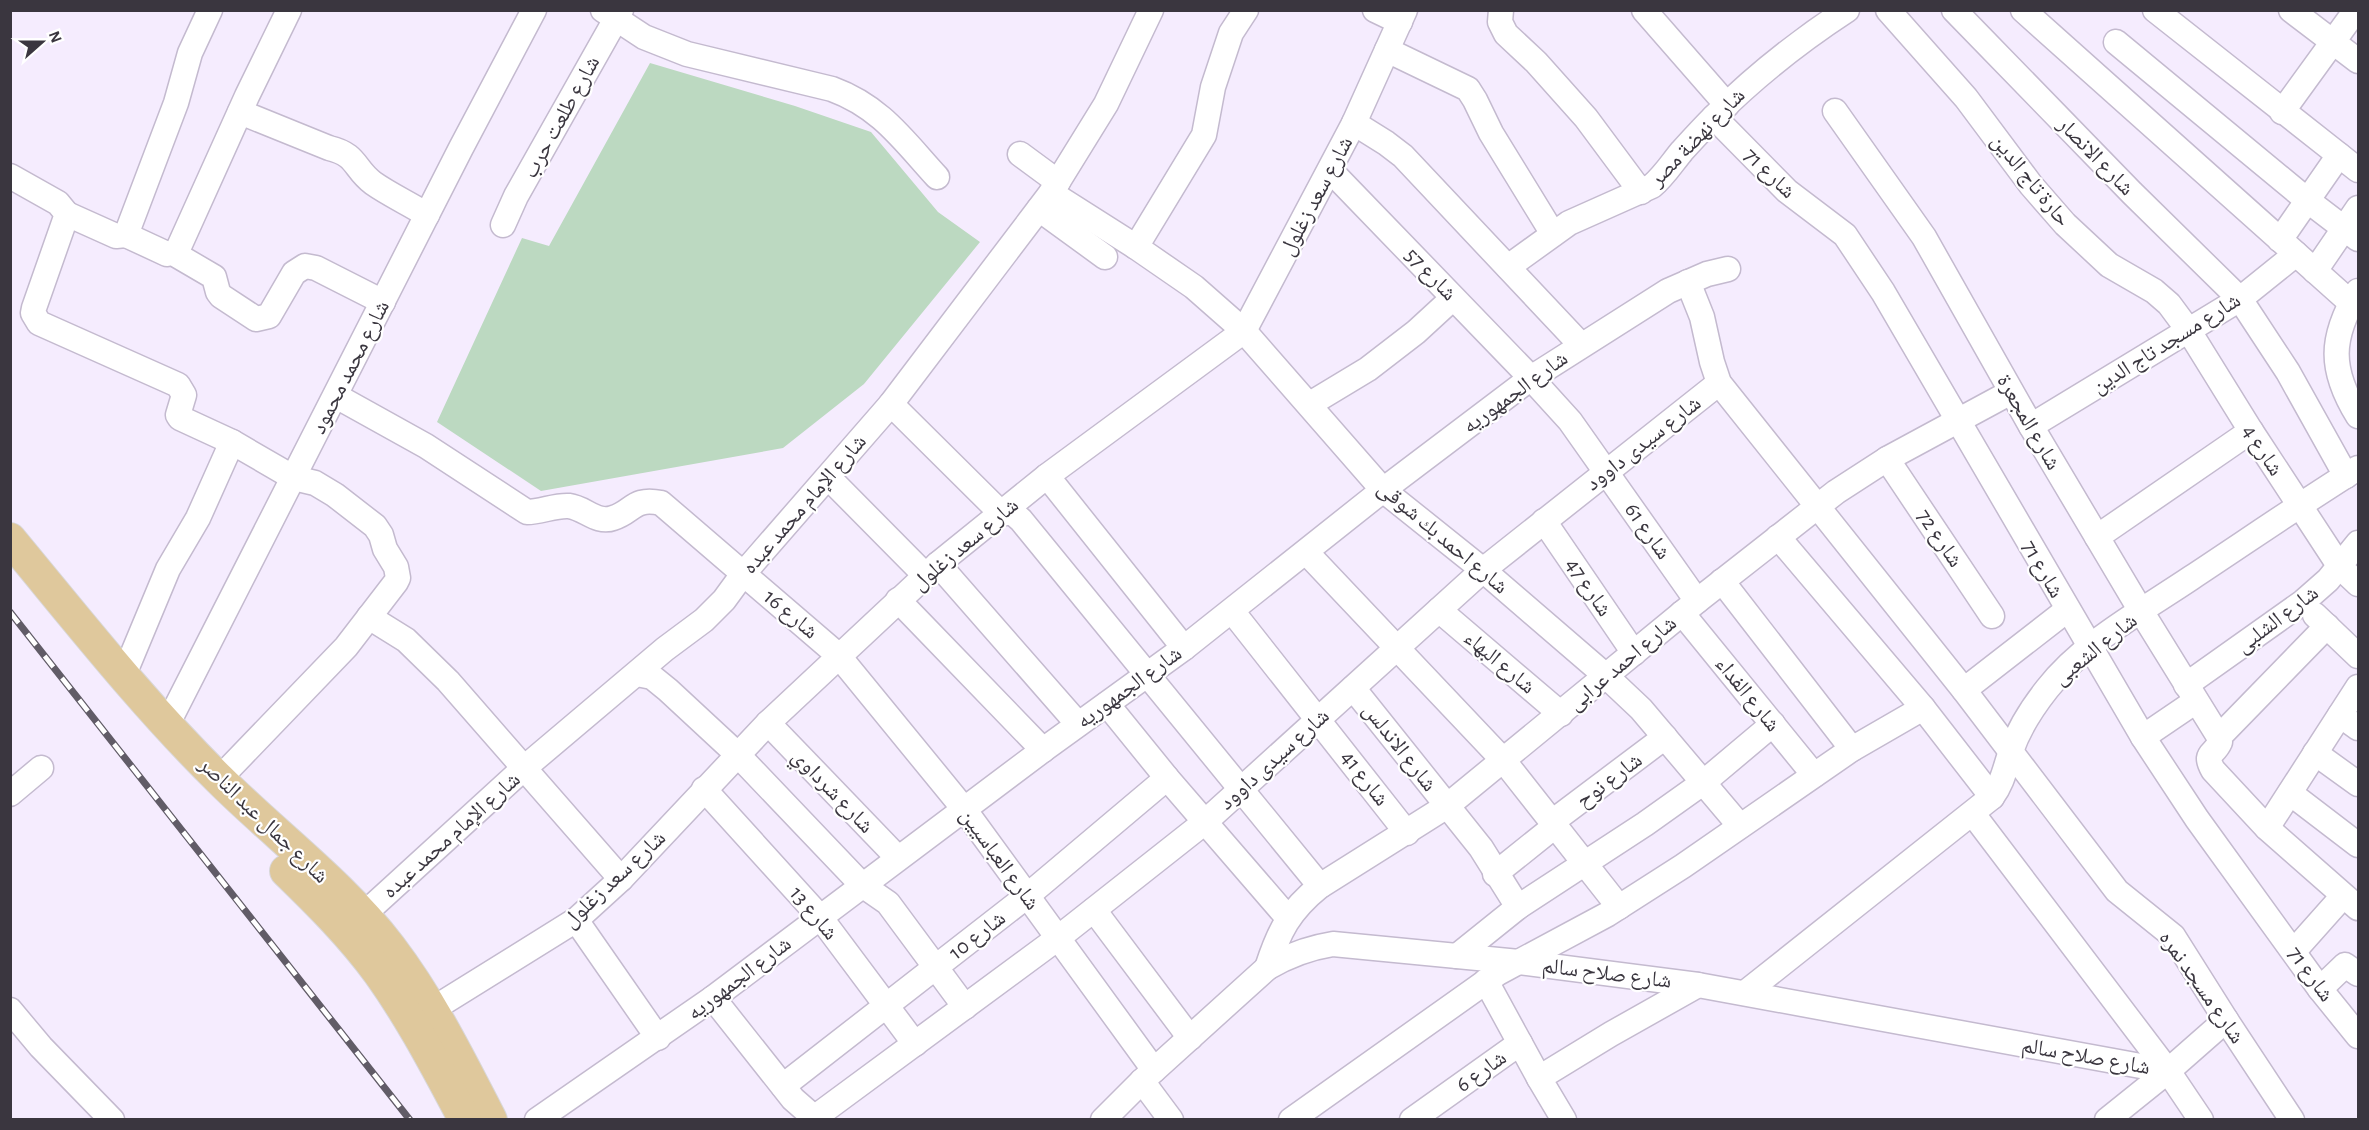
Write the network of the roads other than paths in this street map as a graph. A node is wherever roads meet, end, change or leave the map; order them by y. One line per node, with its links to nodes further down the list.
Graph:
1 (289, 10): 24 (street)
2 (534, 10): 38 (street, شارع محمد محمود)
3 (1151, 10): 34 (street, شارع الإمام محمد عبده)
4 (1246, 10): 43 (street)
5 (1375, 10): 17 (street)
6 (1502, 10): 33 (street)
7 (1847, 10): 22 (street, شارع نهضة مصر)
8 (1888, 10): 56 (street, حارة تاج الدين)
9 (1954, 10): 53 (street, شارع الانصار)
10 (2023, 10): 44 (street)
11 (2155, 10): 25 (street)
12 (2291, 10): 19 (street)
13 (2356, 10): 19 (street)
14 (613, 13): 32 (street); 39 (street, شارع طلعت حرب)
15 (1651, 13): 22 (street, شارع 71)
16 (200, 14): 42 (street)
17 (1403, 16): 20 (street, شارع سعد زغلول)
18 (2116, 42): 35 (street)
19 (2332, 43): 21 (street); 25 (street)
20 (1387, 50): 26 (street, شارع سعد زغلول); 41 (street)
21 (2358, 61)
22 (1721, 111): 33 (street, شارع نهضة مصر); 65 (street, شارع 71)
23 (1835, 111): 60 (street, شارع المجعرة)
24 (240, 112): 38 (street); 45 (street)
25 (2282, 112): 28 (street)
26 (1354, 123): 29 (street, شارع سعد زغلول); 47 (street)
27 (1020, 154): 34 (street)
28 (2338, 155): 30 (street); 35 (street, شارع مسجد تاج الدين)
29 (1330, 170): 52 (street, شارع 57); 55 (street, شارع سعد زغلول)
30 (2358, 170)
31 (10, 176): 37 (street)
32 (937, 177)
33 (1641, 192): 41 (street, شارع نهضة مصر)
34 (1050, 195): 43 (street, شارع احمد بك شوقى); 46 (street); 62 (street, شارع الإمام محمد عبده)
35 (2307, 200): 40 (street); 44 (street, شارع مسجد تاج الدين)
36 (2358, 208): 40 (street)
37 (67, 214): 42 (street); 68 (street)
38 (428, 215): 54 (street, شارع محمد محمود)
39 (503, 225)
40 (2351, 233): 49 (street)
41 (1553, 234): 47 (street, شارع نهضة مصر)
42 (126, 235): 45 (street)
43 (1136, 247): 55 (street, شارع احمد بك شوقى)
44 (2288, 247): 49 (street); 53 (street, شارع مسجد تاج الدين)
45 (173, 253): 54 (street)
46 (1105, 257)
47 (1508, 267): 57 (street)
48 (1728, 269): 50 (street, شارع الجمهوريه)
49 (2315, 271): 51 (street)
50 (1688, 282): 57 (street, شارع الجمهوريه); 59 (street)
51 (2355, 297): 64 (street)
52 (1453, 298): 58 (street, شارع 57); 63 (street)
53 (2240, 299): 56 (street, شارع مسجد تاج الدين); 71 (street, شارع الانصار)
54 (383, 302): 61 (street, شارع محمد محمود)
55 (1244, 331): 63 (street, شارع احمد بك شوقى); 72 (street, شارع سعد زغلول)
56 (2189, 331): 66 (street, شارع مسجد تاج الدين); 67 (street, شارع 4)
57 (1581, 345): 58 (street, شارع الجمهوريه)
58 (1531, 378): 70 (street, شارع 61); 75 (street, شارع الجمهوريه)
59 (1719, 383): 70 (street, شارع سيدى داوود); 76 (street, شارع مسجد نمره)
60 (2011, 392): 65 (street, شارع احمد عرابى); 66 (street, شارع المجعرة)
61 (336, 396): 74 (street, شارع محمد محمود); 89 (street, شارع 16)
62 (891, 404): 73 (street, شارع الإمام محمد عبده); 78 (street)
63 (1310, 404): 75 (street, شارع احمد بك شوقى)
64 (2358, 416)
65 (1957, 422): 69 (street, شارع احمد عرابى); 95 (street, شارع 71)
66 (2031, 426): 81 (street, شارع المجعرة)
67 (2251, 431): 77 (street, شارع 4); 81 (street)
68 (232, 442): 74 (street); 110 (street)
69 (1887, 459): 76 (street, شارع احمد عرابى); 99 (street, شارع 72)
70 (1607, 471): 79 (street, شارع سيدى داوود); 94 (street, شارع 61)
71 (2352, 472): 77 (street, شارع الشعبى)
72 (1047, 476): 78 (street, شارع سعد زغلول); 102 (street)
73 (828, 477): 87 (street); 89 (street, شارع الإمام محمد عبده)
74 (294, 478): 100 (street); 124 (street, شارع محمد محمود)
75 (1383, 490): 84 (street, شارع الجمهوريه); 88 (street, شارع احمد بك شوقى)
76 (1818, 506): 80 (street, شارع احمد عرابى); 114 (street, شارع مسجد نمره)
77 (2300, 506): 86 (street, شارع 4); 98 (street, شارع الشعبى)
78 (1001, 513): 87 (street, شارع سعد زغلول); 109 (street)
79 (1544, 521): 88 (street, شارع سيدى داوود); 105 (street, شارع 47)
80 (1778, 537): 90 (street, شارع احمد عرابى); 117 (street)
81 (2097, 537): 98 (street, شارع المجعرة)
82 (10, 539): 110 (main road, شارع جمال عبد الناصر)
83 (2358, 543): 86 (street, شارع الشلبى)
84 (1306, 552): 97 (street, شارع الجمهوريه); 103 (street)
85 (10, 566): 197 (main road, شارع جمال عبد الناصر)
86 (2340, 567): 91 (street, شارع 4); 93 (street, شارع الشلبى)
87 (931, 570): 92 (street, شارع سعد زغلول); 122 (street)
88 (1483, 570): 96 (street, شارع سيدى داوود); 111 (street, شارع احمد بك شوقى)
89 (743, 574): 106 (street, شارع 16); 108 (street, شارع الإمام محمد عبده)
90 (1722, 581): 94 (street, شارع احمد عرابى); 128 (street)
91 (2358, 584)
92 (898, 600): 106 (street, شارع سعد زغلول); 129 (street)
93 (2303, 602): 101 (street); 115 (street, شارع الشلبى)
94 (1690, 607): 105 (street, شارع احمد عرابى); 123 (street, شارع الفداء)
95 (2067, 609): 104 (street, شارع 71); 114 (street)
96 (1439, 610): 103 (street, شارع سيدى داوود); 118 (street, شارع البهاء)
97 (1232, 611): 102 (street, شارع الجمهوريه); 119 (street, شارع 41)
98 (2141, 611): 104 (street, شارع الشعبى); 115 (street, شارع المجعرة)
99 (1992, 616)
100 (369, 617): 135 (street); 138 (street)
101 (2326, 626): 107 (street); 126 (street)
102 (1185, 648): 109 (street, شارع الجمهوريه)
103 (1397, 648): 113 (street, شارع سيدى داوود); 133 (street)
104 (2090, 648): 125 (street, شارع 71); 130 (street, شارع الشعبى)
105 (1634, 653): 111 (street, شارع احمد عرابى)
106 (838, 655): 121 (street, شارع سعد زغلول); 147 (street, شارع العباسيين)
107 (2358, 656)
108 (637, 674): 132 (street); 135 (street, شارع الإمام محمد عبده)
109 (1148, 674): 116 (street, شارع الجمهوريه); 142 (street)
110 (123, 676): 124 (main road, شارع جمال عبد الناصر)
111 (1606, 676): 118 (street, شارع احمد عرابى); 127 (street, شارع احمد بك شوقى)
112 (2358, 687): 120 (street)
113 (1353, 688): 119 (street, شارع سيدى داوود); 146 (street, شارع الاندلس)
114 (1964, 690): 130 (street, شارع مسجد نمره)
115 (2191, 693): 125 (street, شارع الشلبى); 126 (street, شارع المجعرة)
116 (1107, 704): 122 (street, شارع الجمهوريه); 137 (street)
117 (1923, 708): 128 (street); 145 (street)
118 (1561, 714): 133 (street, شارع احمد عرابى)
119 (1318, 719): 142 (street, شارع سيدى داوود); 153 (street, شارع 41)
120 (2349, 722): 131 (street)
121 (768, 723): 132 (street, شارع سعد زغلول); 155 (street, شارع شرداوي)
122 (1078, 724): 129 (street, شارع الجمهوريه)
123 (1773, 724): 136 (street, شارع الفداء); 139 (street)
124 (167, 725): 138 (main road, شارع جمال عبد الناصر)
125 (2143, 736): 171 (street, شارع 71)
126 (2219, 736): 152 (street)
127 (1665, 737): 139 (street, شارع احمد بك شوقى); 150 (street, شارع نوح)
128 (1852, 749): 136 (street)
129 (1043, 750): 147 (street, شارع الجمهوريه)
130 (2010, 753): 145 (street, شارع الشعبى); 186 (street, شارع مسجد نمره)
131 (2316, 753): 140 (street); 143 (street)
132 (737, 754): 141 (street, شارع سعد زغلول); 159 (street)
133 (1504, 761): 146 (street, شارع احمد عرابى); 150 (street)
134 (41, 768): 144 (street)
135 (523, 769): 158 (street); 166 (street, شارع الإمام محمد عبده)
136 (1814, 775): 151 (street)
137 (1167, 778): 149 (street); 161 (street, شارع 10)
138 (219, 779): 166 (main road, شارع جمال عبد الناصر)
139 (1704, 782): 151 (street, شارع احمد بك شوقى); 156 (street)
140 (2358, 784)
141 (704, 789): 158 (street, شارع سعد زغلول); 167 (street, شارع 13)
142 (1242, 790): 149 (street, شارع سيدى داوود); 160 (street)
143 (2290, 793): 152 (street); 154 (street)
144 (10, 794)
145 (1992, 797): 148 (street, شارع الشعبى)
146 (1447, 806): 153 (street, شارع احمد عرابى); 157 (street, شارع الاندلس)
147 (964, 809): 155 (street, شارع الجمهوريه); 161 (street, شارع العباسيين)
148 (1973, 814): 180 (street, شارع الشعبى); 192 (street)
149 (1205, 822): 165 (street, شارع سيدى داوود); 168 (street)
150 (1554, 824): 156 (street); 157 (street, شارع نوح)
151 (1740, 826): 164 (street)
152 (2267, 828): 162 (street)
153 (1407, 833): 160 (street, شارع احمد عرابى)
154 (2358, 845)
155 (898, 858): 159 (street, شارع الجمهوريه)
156 (1584, 864): 163 (street); 164 (street)
157 (1496, 874): 163 (street, شارع الاندلس)
158 (621, 879): 169 (street, شارع سعد زغلول)
159 (862, 885): 167 (street, شارع الجمهوريه); 174 (street)
160 (1320, 886): 168 (street, شارع احمد عرابى)
161 (1027, 896): 170 (street, شارع العباسيين); 174 (street, شارع 10)
162 (2351, 902): 171 (street)
163 (1518, 907): 172 (street)
164 (1619, 907): 173 (street)
165 (1094, 910): 170 (street, شارع سيدى داوود); 189 (street)
166 (363, 915): 185 (main road, شارع جمال عبد الناصر)
167 (820, 917): 181 (street, شارع الجمهوريه); 182 (street, شارع 13)
168 (1288, 918): 175 (street, شارع احمد عرابى)
169 (576, 920): 185 (street, شارع سعد زغلول); 188 (street)
170 (1058, 938): 183 (street, شارع سيدى داوود); 193 (street, شارع العباسيين)
171 (2295, 951): 179 (street, شارع 71)
172 (1457, 956): 173 (street, شارع صلاح سالم); 175 (street, شارع صلاح سالم)
173 (1520, 962): 177 (street); 178 (street, شارع صلاح سالم)
174 (935, 967): 182 (street, شارع 10); 183 (street)
175 (1268, 968): 189 (street, شارع صلاح سالم)
176 (2358, 974): 179 (street)
177 (1486, 981): 191 (street); 203 (street)
178 (1698, 985): 180 (street, شارع صلاح سالم); 194 (street)
179 (2320, 989): 187 (street, شارع 71)
180 (1745, 993): 192 (street, شارع صلاح سالم)
181 (713, 998): 188 (street, شارع الجمهوريه); 195 (street)
182 (886, 1005): 190 (street, شارع 13); 195 (street, شارع 10)
183 (965, 1007): 190 (street, شارع سيدى داوود)
184 (10, 1010): 196 (street)
185 (434, 1010): 198 (main road, شارع جمال عبد الناصر)
186 (2226, 1020): 192 (street); 208 (street, شارع مسجد نمره)
187 (2358, 1036)
188 (658, 1038): 199 (street, شارع الجمهوريه)
189 (1190, 1038): 193 (street, شارع صلاح سالم)
190 (915, 1044): 200 (street, شارع سيدى داوود)
191 (1520, 1044): 194 (street); 204 (street, شارع 6)
192 (2168, 1071): 206 (street); 207 (street)
193 (1148, 1076): 201 (street, شارع صلاح سالم); 202 (street, شارع العباسيين)
194 (1539, 1078): 205 (street)
195 (783, 1086): 200 (street)
196 (112, 1119)
197 (465, 1119)
198 (491, 1119)
199 (537, 1119)
200 (816, 1119)
201 (1103, 1119)
202 (1172, 1119)
203 (1291, 1119)
204 (1412, 1119)
205 (1564, 1119)
206 (2107, 1119)
207 (2201, 1119)
208 (2292, 1119)

